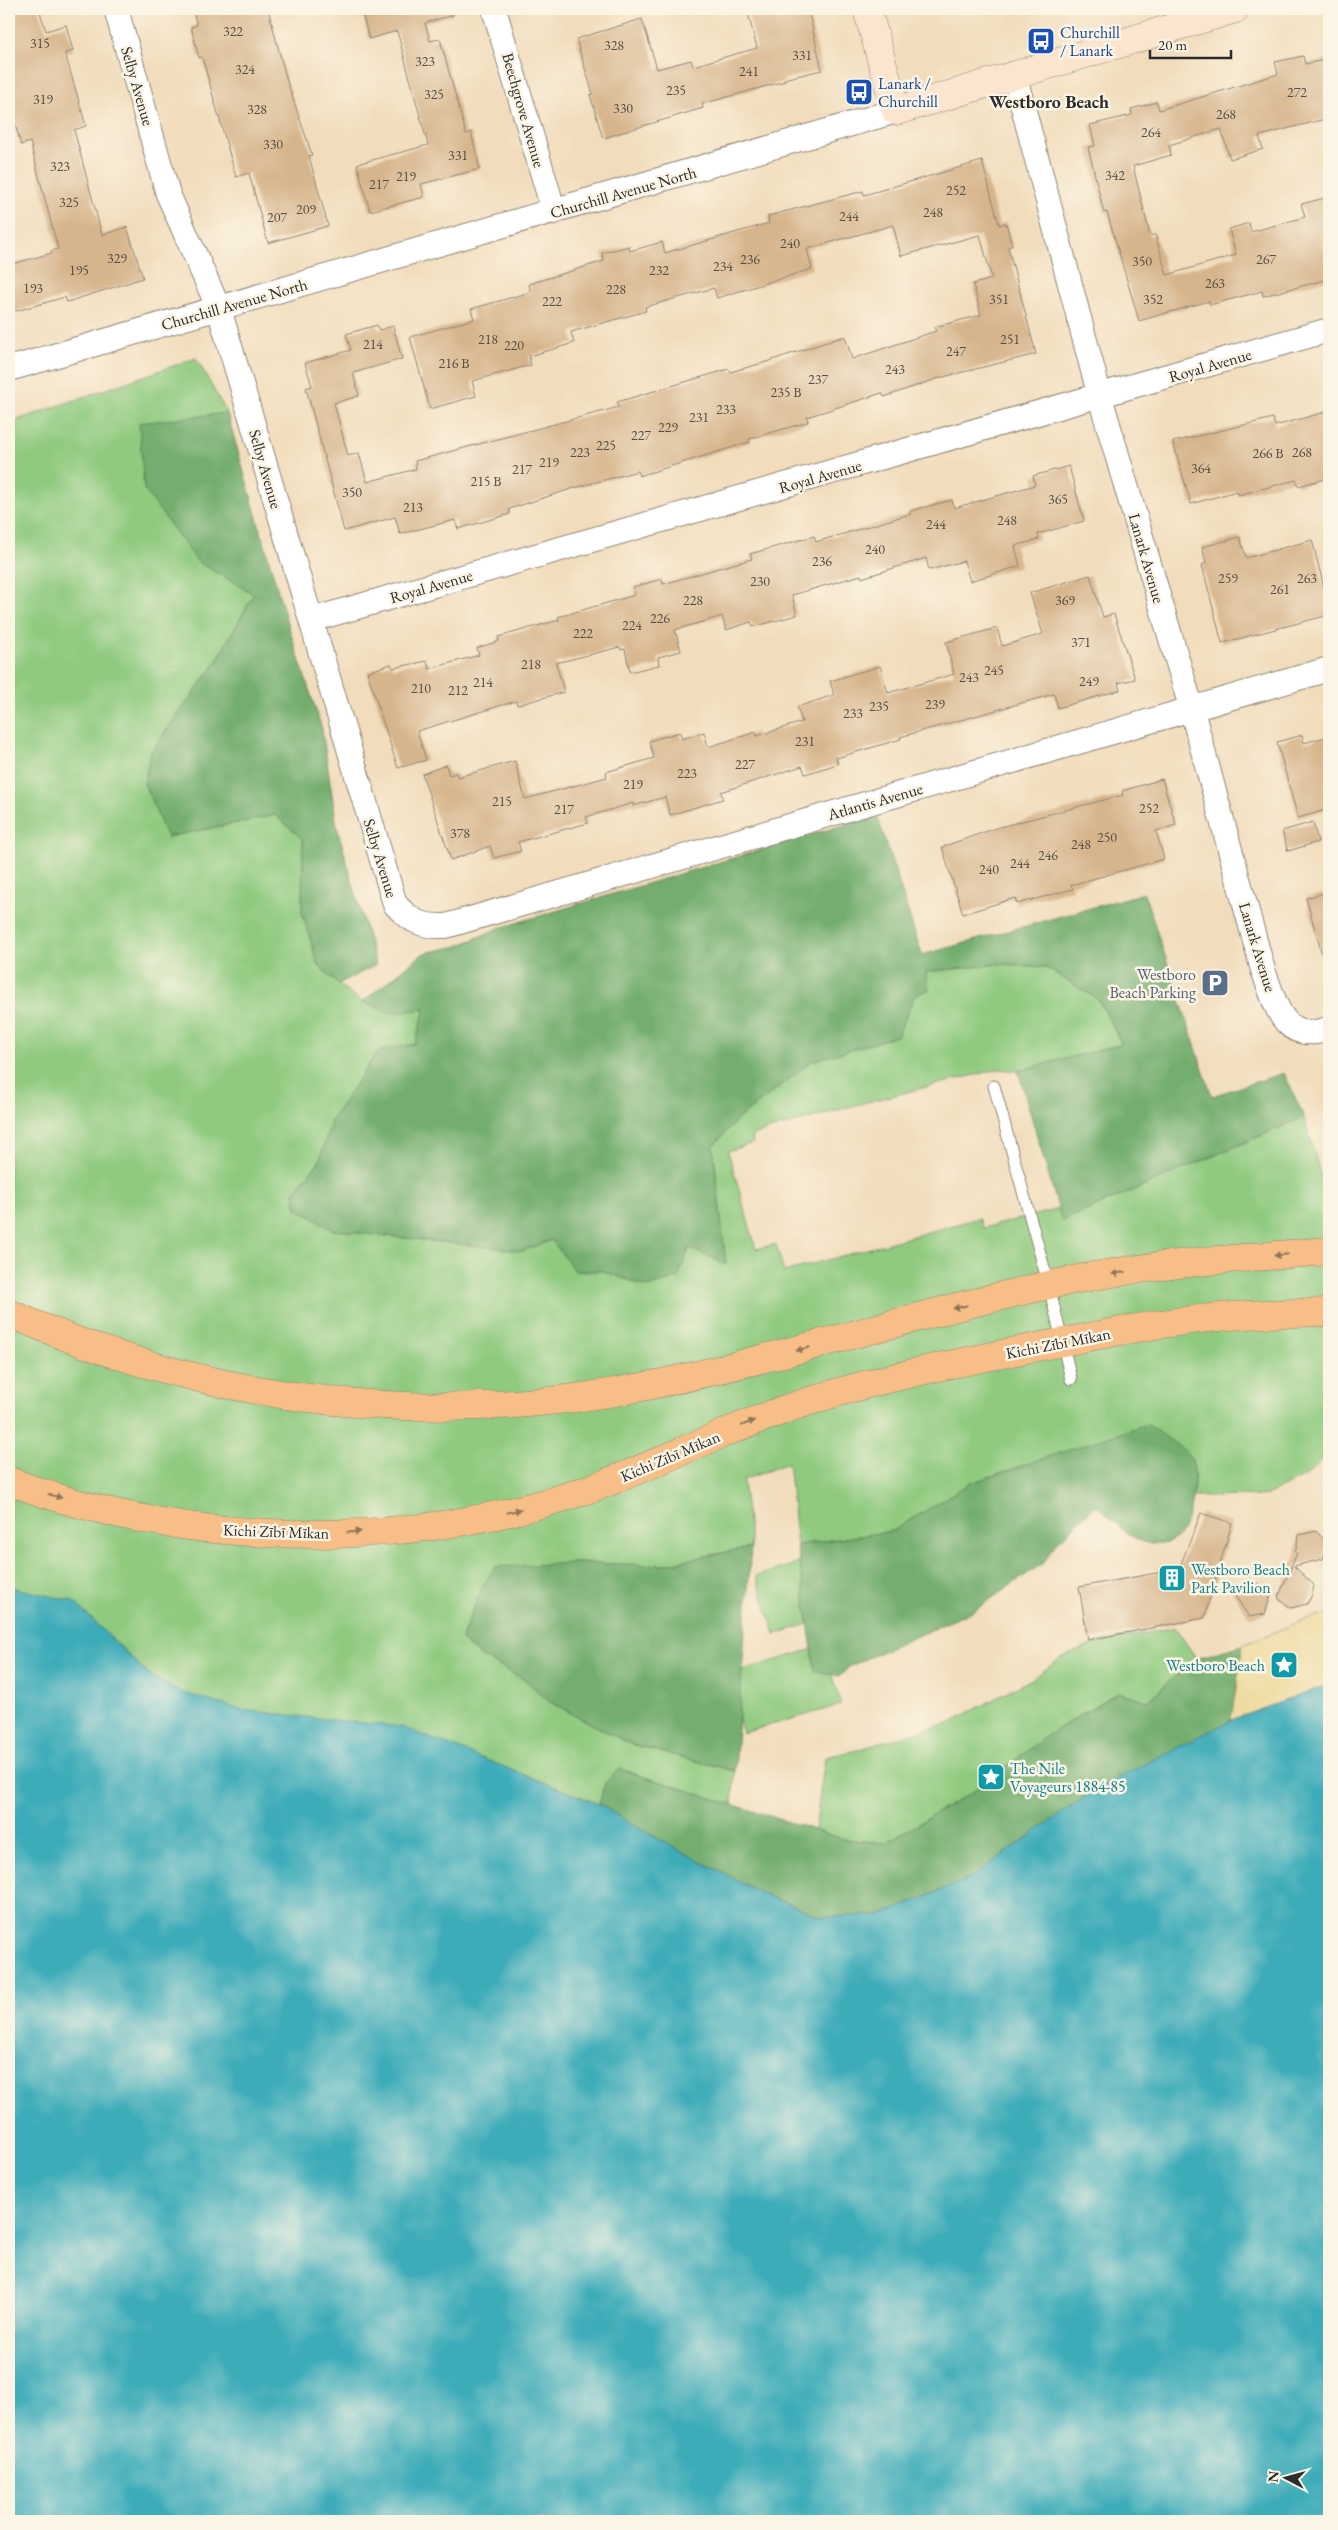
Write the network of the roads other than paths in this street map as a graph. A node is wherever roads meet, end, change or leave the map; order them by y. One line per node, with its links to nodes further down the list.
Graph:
1 (116, 9): 8 (street, Selby Avenue)
2 (494, 9): 7 (street, Beechgrove Avenue)
3 (867, 9): 6 (street)
4 (1225, 10): 5 (street, Churchill Avenue North)
5 (1015, 77): 6 (street, Churchill Avenue North); 11 (street, Lanark Avenue)
6 (896, 111): 7 (street, Churchill Avenue North)
7 (554, 212): 8 (street, Churchill Avenue North)
8 (219, 309): 10 (street, Churchill Avenue North); 12 (street, Selby Avenue)
9 (1329, 330): 11 (street, Royal Avenue)
10 (9, 369)
11 (1100, 397): 12 (street, Royal Avenue); 14 (street, Lanark Avenue)
12 (311, 620): 15 (street, Selby Avenue)
13 (1329, 669): 14 (street, Atlantis Avenue)
14 (1191, 708): 15 (street, Atlantis Avenue); 16 (street, Lanark Avenue)
15 (419, 924)
16 (1329, 1029)
17 (994, 1086): 19 (lane)
18 (1329, 1251): 19 (highway, one-way to 19)
19 (1049, 1286): 21 (highway, one-way to 21); 22 (lane)
20 (1329, 1312): 22 (highway, Kichi Zībī Mīkan)
21 (9, 1313)
22 (1063, 1342): 23 (lane); 24 (highway, Kichi Zībī Mīkan, one-way to 22)
23 (1071, 1379)
24 (9, 1481)

